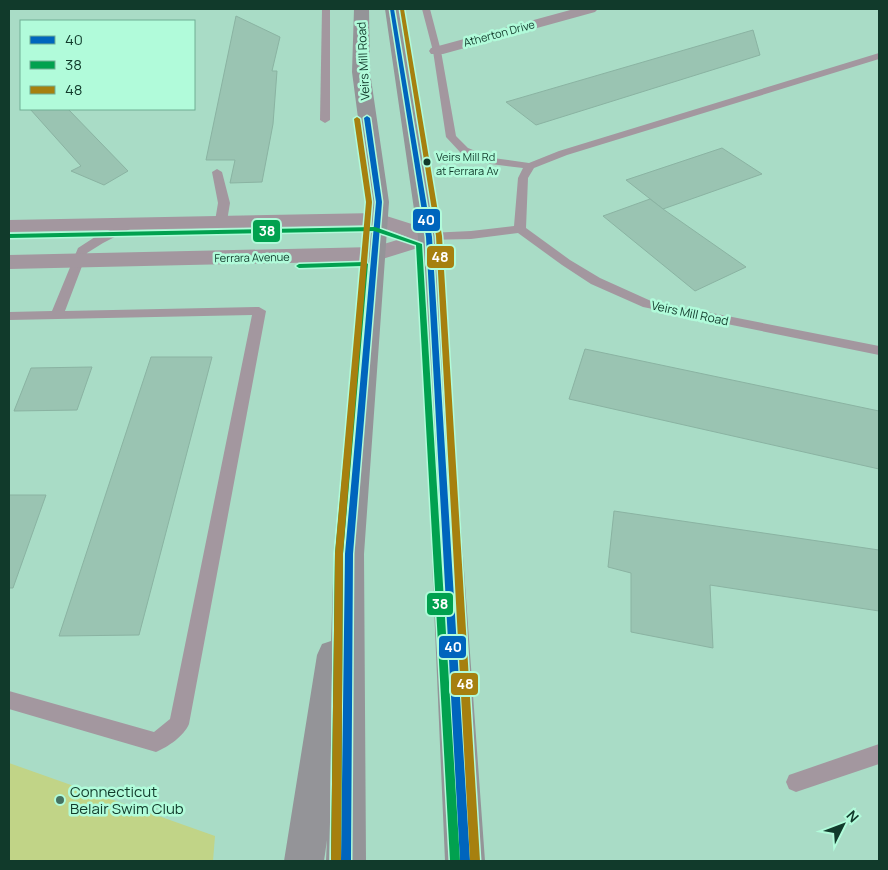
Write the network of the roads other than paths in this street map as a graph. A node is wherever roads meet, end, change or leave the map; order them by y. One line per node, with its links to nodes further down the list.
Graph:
1 (326, 9): 8 (lane)
2 (361, 9): 11 (main road, Veirs Mill Road)
3 (392, 9): 16 (main road)
4 (426, 9): 6 (lane)
5 (590, 9): 6 (street, Atherton Drive)
6 (437, 51): 9 (lane)
7 (879, 56): 9 (lane)
8 (325, 120)
9 (530, 166): 15 (lane)
10 (217, 172): 12 (lane)
11 (377, 219): 12 (street); 16 (street); 17 (main road, Veirs Mill Road)
12 (221, 221): 13 (street)
13 (134, 223): 14 (street); 18 (lane)
14 (9, 226)
15 (520, 229): 16 (lane); 22 (lane, Veirs Mill Road)
16 (429, 236): 17 (street, Ferrara Avenue); 29 (main road)
17 (376, 254): 18 (street, Ferrara Avenue); 23 (main road, Veirs Mill Road)
18 (77, 260): 19 (street, Ferrara Avenue); 20 (lane)
19 (9, 262)
20 (56, 314): 21 (lane); 24 (lane)
21 (9, 316)
22 (879, 351)
23 (349, 554): 27 (main road); 28 (main road, Veirs Mill Road)
24 (9, 700)
25 (879, 754): 26 (lane)
26 (796, 782)
27 (304, 861)
28 (346, 861)
29 (465, 861)

